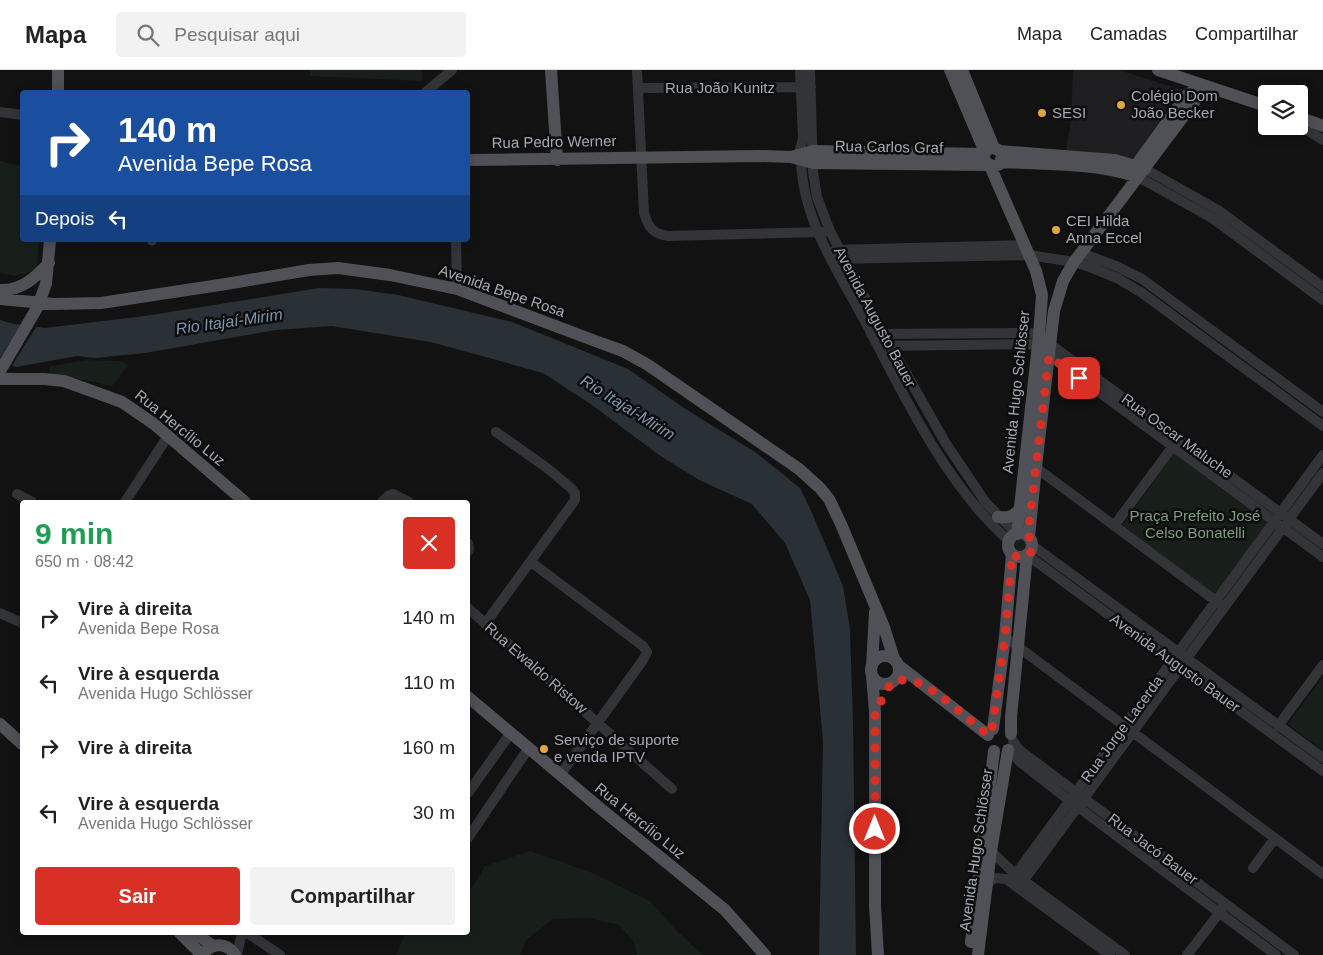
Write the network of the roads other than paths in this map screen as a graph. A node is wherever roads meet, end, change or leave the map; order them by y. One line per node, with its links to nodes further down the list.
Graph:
1 (58, 70): 13 (main road)
2 (452, 70): 14 (street)
3 (551, 70): 26 (main road)
4 (637, 70): 12 (street)
5 (800, 70): 11 (street, Avenida Augusto Bauer)
6 (810, 70): 11 (street, Avenida Augusto Bauer)
7 (950, 70): 24 (main road)
8 (962, 70): 24 (main road)
9 (1158, 70): 10 (main road)
10 (1201, 85): 15 (main road); 27 (main road, Avenida Hugo Schlösser)
11 (806, 87): 12 (street, Rua João Kunitz); 23 (street, Avenida Augusto Bauer)
12 (638, 88): 22 (street)
13 (58, 90)
14 (428, 90)
15 (1258, 103)
16 (0, 112): 17 (street)
17 (20, 115)
18 (1308, 121): 19 (main road)
19 (1323, 126)
20 (1308, 131): 21 (street)
21 (1323, 140)
22 (641, 157): 23 (main road, Rua Carlos Graf); 26 (main road, Rua Pedro Werner); 29 (street)
23 (804, 157): 24 (main road, Rua Carlos Graf); 28 (street, Avenida Augusto Bauer); 29 (street, Avenida Augusto Bauer)
24 (992, 157): 27 (main road, Rua Carlos Graf); 32 (main road, Avenida Hugo Schlösser)
25 (470, 160): 26 (main road, Rua Pedro Werner)
26 (557, 160)
27 (1137, 171): 35 (main road, Avenida Hugo Schlösser); 36 (street)
28 (830, 231): 29 (street); 34 (street, Avenida Augusto Bauer)
29 (818, 232): 33 (street, Avenida Augusto Bauer)
30 (50, 242): 37 (main road)
31 (456, 242): 40 (street)
32 (1027, 250): 34 (street); 35 (street); 53 (main road, Avenida Hugo Schlösser)
33 (829, 255): 34 (street); 46 (street, Avenida Augusto Bauer)
34 (842, 255): 47 (street, Avenida Augusto Bauer)
35 (1077, 258): 41 (street); 44 (street); 53 (main road, Avenida Hugo Schlösser)
36 (1278, 260): 38 (street); 43 (street)
37 (49, 262): 39 (main road); 54 (main road)
38 (1323, 287)
39 (0, 290)
40 (457, 290): 42 (main road, Avenida Bepe Rosa); 86 (main road, Avenida Bepe Rosa)
41 (1162, 293): 44 (street); 48 (street)
42 (0, 299)
43 (1323, 300)
44 (1155, 302): 49 (street)
45 (965, 333): 47 (street, Rua Oscar Maluche); 50 (street); 53 (street, Rua Oscar Maluche)
46 (871, 334): 47 (street, Rua Oscar Maluche); 51 (street, Avenida Augusto Bauer)
47 (884, 334): 52 (street, Avenida Augusto Bauer)
48 (1217, 334): 49 (street); 55 (street)
49 (1210, 342): 56 (street)
50 (965, 345): 52 (street, Rua Oscar Maluche); 53 (street, Rua Oscar Maluche)
51 (878, 346): 52 (street, Rua Oscar Maluche); 59 (street, Avenida Augusto Bauer)
52 (891, 346): 58 (street, Avenida Augusto Bauer)
53 (1044, 346): 63 (street, Rua Oscar Maluche); 65 (main road, Avenida Hugo Schlösser); 66 (main road, Avenida Hugo Schlösser)
54 (1, 372): 62 (main road, Rua Hercílio Luz)
55 (1277, 378): 56 (street); 57 (street)
56 (1270, 387): 60 (street)
57 (1323, 412)
58 (928, 415): 59 (street); 67 (street, Avenida Augusto Bauer)
59 (919, 420): 69 (street, Avenida Augusto Bauer)
60 (1323, 426)
61 (496, 432): 83 (street)
62 (168, 436): 72 (street); 73 (main road, Rua Hercílio Luz)
63 (1175, 442): 78 (street, Rua Oscar Maluche); 79 (street)
64 (1323, 455): 78 (street, Rua Jorge Lacerda)
65 (1024, 459): 66 (street); 76 (main road, Avenida Hugo Schlösser)
66 (1036, 467): 79 (street); 80 (main road, Avenida Hugo Schlösser)
67 (961, 468): 69 (street); 77 (street, Avenida Augusto Bauer)
68 (1323, 473): 78 (street, Rua Jorge Lacerda)
69 (952, 474): 80 (street, Avenida Augusto Bauer)
70 (17, 494): 71 (street)
71 (28, 500)
72 (126, 500)
73 (243, 500)
74 (384, 500): 75 (street)
75 (405, 500)
76 (1020, 509): 77 (main road); 80 (main road, Avenida Hugo Schlösser)
77 (998, 517): 80 (street, Avenida Augusto Bauer)
78 (1282, 520): 81 (street); 82 (street); 85 (street, Rua Jorge Lacerda)
79 (1114, 526): 85 (street)
80 (1023, 543): 84 (street, Avenida Augusto Bauer); 88 (street, Avenida Augusto Bauer); 92 (main road); 93 (main road, Avenida Hugo Schlösser)
81 (1323, 544)
82 (1323, 557)
83 (531, 562): 91 (street); 106 (street)
84 (1108, 600): 88 (street); 94 (street, Avenida Augusto Bauer)
85 (1220, 604): 94 (street, Rua Jorge Lacerda)
86 (875, 606): 95 (main road, Avenida Bepe Rosa); 98 (main road, Avenida Bepe Rosa)
87 (470, 610): 91 (street, Rua Ewaldo Ristow)
88 (1101, 610): 96 (street, Avenida Augusto Bauer)
89 (0, 613): 90 (street)
90 (20, 622)
91 (485, 624): 106 (street, Rua Ewaldo Ristow)
92 (1005, 637): 93 (street); 110 (main road)
93 (1017, 647): 109 (street); 114 (main road, Avenida Hugo Schlösser)
94 (1183, 655): 96 (street, Rua Jorge Lacerda); 101 (street, Avenida Augusto Bauer)
95 (896, 662): 98 (main road); 99 (main road); 100 (main road)
96 (1176, 664): 101 (street, Avenida Augusto Bauer); 109 (street, Rua Jorge Lacerda)
97 (1323, 665): 108 (street)
98 (872, 670): 99 (main road); 104 (main road, Avenida Bepe Rosa)
99 (893, 682): 100 (main road); 104 (main road)
100 (924, 685): 110 (main road)
101 (1231, 698): 103 (street, Avenida Augusto Bauer)
102 (470, 699): 111 (main road, Rua Hercílio Luz)
103 (1249, 710): 108 (street, Avenida Augusto Bauer); 118 (street, Avenida Augusto Bauer)
104 (875, 712): 145 (main road, Avenida Bepe Rosa)
105 (0, 716): 112 (main road)
106 (598, 723): 119 (street); 120 (street, Rua Ewaldo Ristow)
107 (0, 724): 113 (main road)
108 (1278, 726): 117 (street, Avenida Augusto Bauer)
109 (1128, 729): 122 (street, Rua Jorge Lacerda); 124 (street)
110 (990, 732): 114 (main road); 116 (main road)
111 (510, 734): 115 (main road, Rua Hercílio Luz); 121 (street)
112 (20, 737)
113 (20, 737)
114 (1010, 743): 116 (main road); 122 (street, Rua Jacó Bauer); 125 (main road, Avenida Hugo Schlösser)
115 (528, 749): 119 (main road, Rua Hercílio Luz); 123 (street)
116 (994, 751): 146 (main road, Avenida Hugo Schlösser)
117 (1323, 758)
118 (1323, 771)
119 (560, 775): 144 (main road, Rua Hercílio Luz)
120 (672, 789)
121 (470, 790)
122 (1077, 799): 126 (street, Rua Jacó Bauer); 127 (street, Rua Jacó Bauer); 130 (street, Rua Jorge Lacerda)
123 (470, 835)
124 (1275, 838): 128 (street); 129 (street)
125 (991, 851): 130 (street); 131 (main road, Avenida Hugo Schlösser)
126 (1159, 854): 127 (street); 132 (street, Rua Jacó Bauer)
127 (1153, 863): 133 (street, Rua Jacó Bauer)
128 (1253, 868)
129 (1323, 874)
130 (1017, 881): 131 (street); 134 (street)
131 (986, 884): 147 (main road, Avenida Hugo Schlösser)
132 (1226, 904): 133 (street); 152 (street, Rua Jacó Bauer)
133 (1219, 913): 150 (street); 151 (street, Rua Jacó Bauer)
134 (1080, 927): 148 (street); 149 (street)
135 (182, 935): 141 (main road)
136 (199, 935): 140 (main road)
137 (238, 935): 140 (street)
138 (242, 935): 142 (street)
139 (248, 935): 143 (street)
140 (218, 946): 141 (main road); 142 (main road)
141 (202, 955)
142 (236, 955)
143 (280, 955)
144 (765, 955)
145 (878, 955)
146 (969, 955)
147 (978, 955)
148 (1110, 955)
149 (1125, 955)
150 (1188, 955)
151 (1276, 955)
152 (1294, 955)

